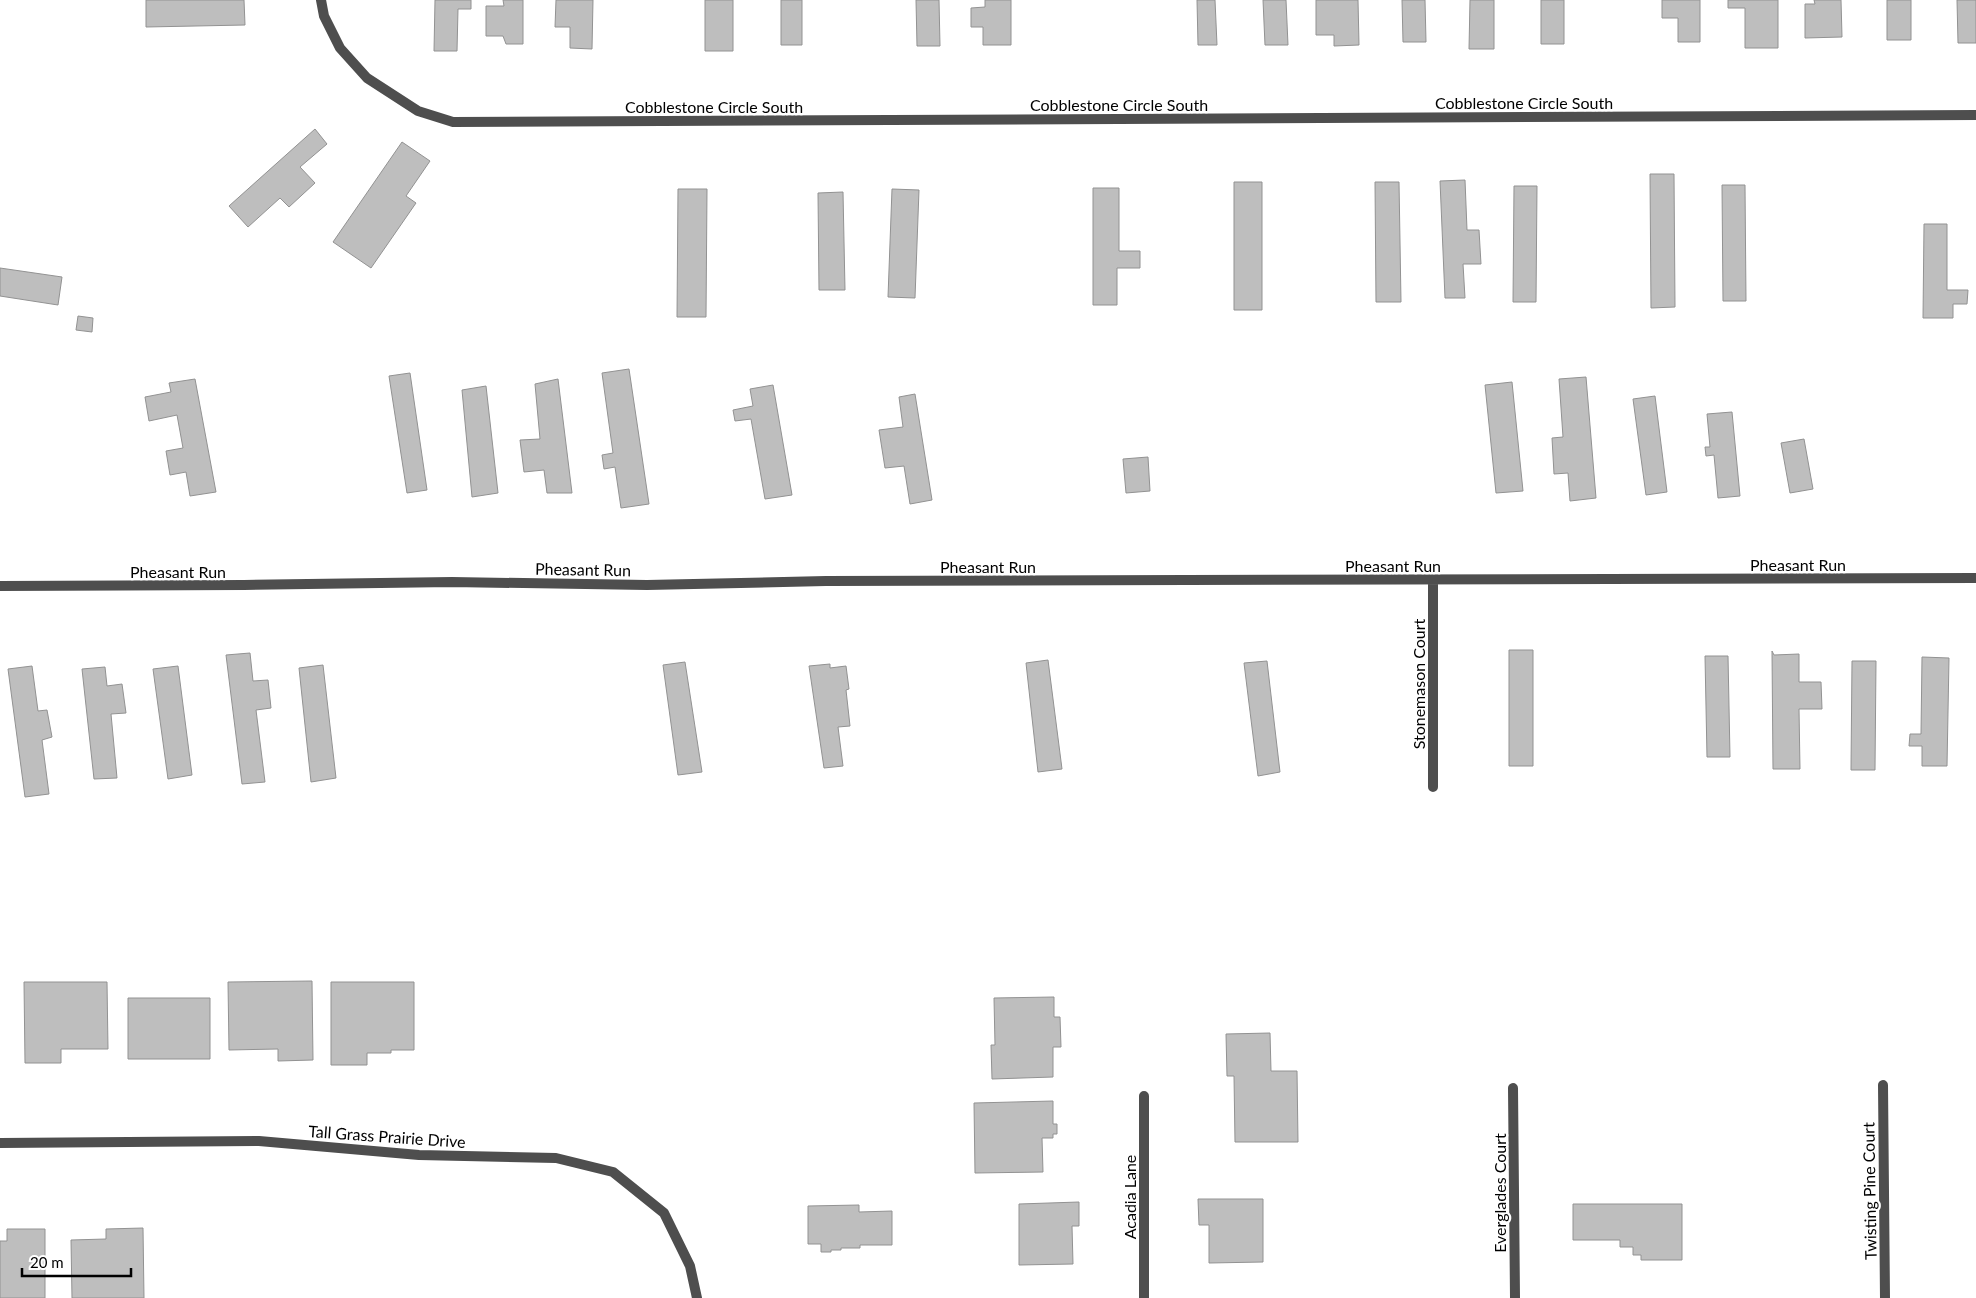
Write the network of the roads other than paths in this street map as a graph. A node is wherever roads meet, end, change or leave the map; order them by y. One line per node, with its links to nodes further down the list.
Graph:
1 (321, 0): 2 (street, Cobblestone Circle South)
2 (1976, 115)
3 (1976, 578): 4 (street, Pheasant Run)
4 (1433, 580): 5 (street, Pheasant Run); 6 (street, Stonemason Court)
5 (0, 586)
6 (1433, 787)
7 (1883, 1084): 14 (street, Twisting Pine Court)
8 (1514, 1088): 13 (street, Everglades Court)
9 (1144, 1096): 12 (street, Acadia Lane)
10 (0, 1143): 11 (street, Tall Grass Prairie Drive)
11 (697, 1298)
12 (1144, 1298)
13 (1515, 1298)
14 (1885, 1298)

